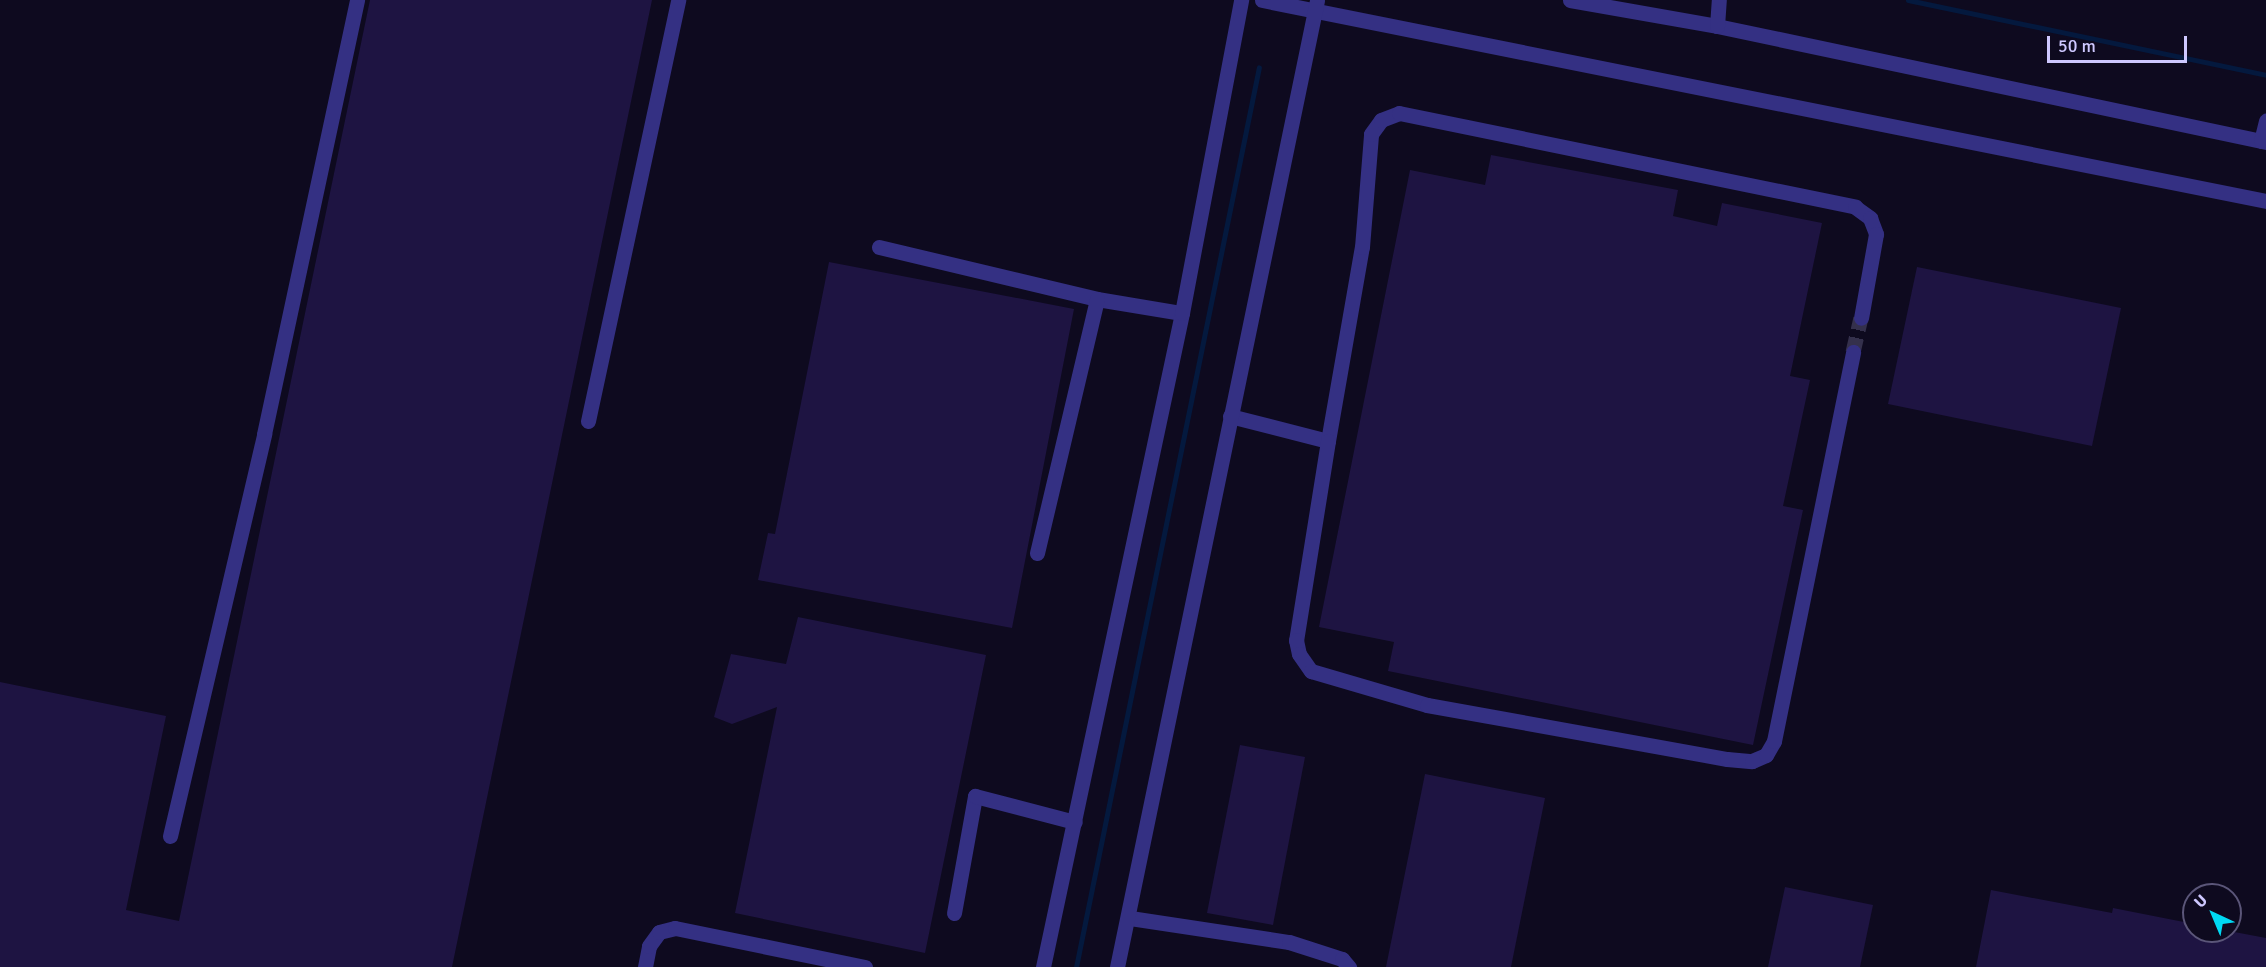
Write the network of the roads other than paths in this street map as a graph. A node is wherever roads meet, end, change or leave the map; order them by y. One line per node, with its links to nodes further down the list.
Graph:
1 (357, 0): 22 (street)
2 (678, 0): 18 (street)
3 (1241, 0): 14 (street)
4 (1262, 0): 7 (street)
5 (1570, 0): 8 (street)
6 (1719, 1): 8 (street)
7 (1316, 6): 11 (street); 17 (street)
8 (1718, 27): 10 (street)
9 (2266, 121): 10 (street)
10 (2264, 141)
11 (2266, 201)
12 (879, 247): 13 (street)
13 (1097, 299): 14 (street); 20 (street)
14 (1182, 313): 21 (street)
15 (1861, 318): 19 (street)
16 (1853, 352): 19 (street)
17 (1230, 416): 19 (street); 24 (street)
18 (588, 422)
19 (1328, 441)
20 (1038, 553)
21 (1075, 822): 23 (street); 27 (street)
22 (170, 836)
23 (954, 913)
24 (1130, 918): 28 (street); 29 (street)
25 (645, 967): 26 (street)
26 (865, 967)
27 (1043, 967)
28 (1117, 967)
29 (1350, 967)

